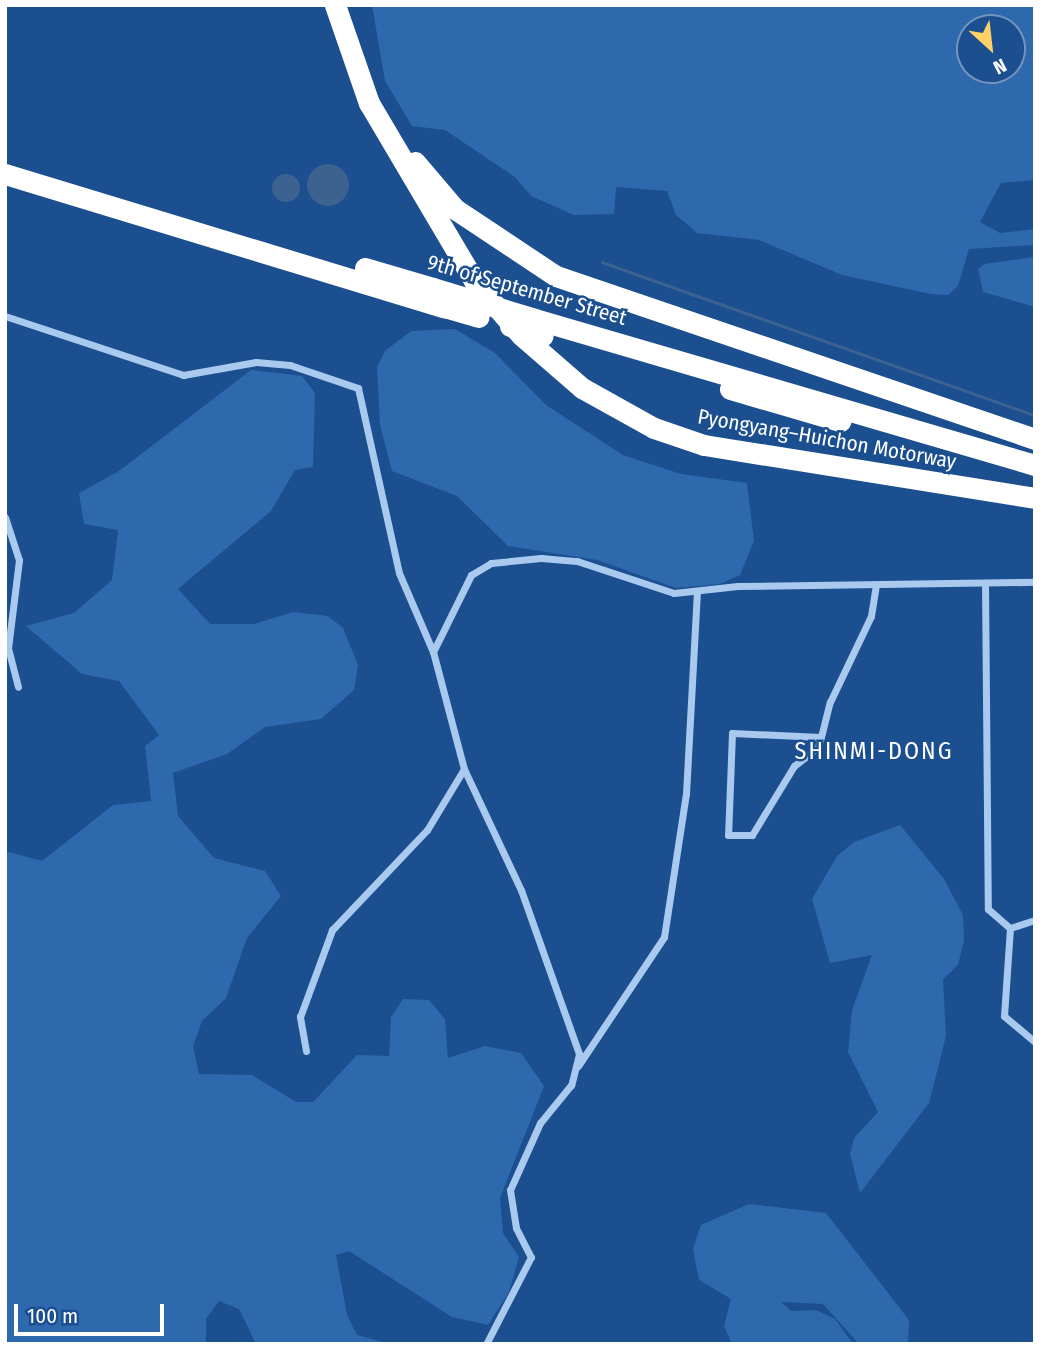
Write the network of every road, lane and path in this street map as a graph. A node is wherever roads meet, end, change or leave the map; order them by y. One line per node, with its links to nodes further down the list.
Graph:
1 (335, 5): 11 (highway, Pyongyang–Huichon Motorway)
2 (342, 5): 8 (highway)
3 (5, 162): 5 (highway, 9th of September Street)
4 (5, 174): 5 (highway, 9th of September Street)
5 (438, 297): 7 (highway, 9th of September Street, bridge)
6 (5, 316): 17 (street)
7 (539, 327): 9 (highway, 9th of September Street); 10 (highway, 9th of September Street)
8 (1035, 439)
9 (1035, 465)
10 (1035, 478)
11 (1035, 498)
12 (5, 517): 18 (street)
13 (1035, 582): 14 (street)
14 (985, 584): 15 (street); 22 (street)
15 (876, 585): 16 (street); 19 (street)
16 (697, 593): 17 (street); 25 (street)
17 (433, 652): 20 (street)
18 (18, 687)
19 (821, 737): 19 (street)
20 (464, 769): 24 (street); 25 (street)
21 (1035, 920): 22 (street)
22 (1010, 928): 23 (street)
23 (1035, 1042)
24 (306, 1051)
25 (578, 1066): 26 (street)
26 (486, 1344)

